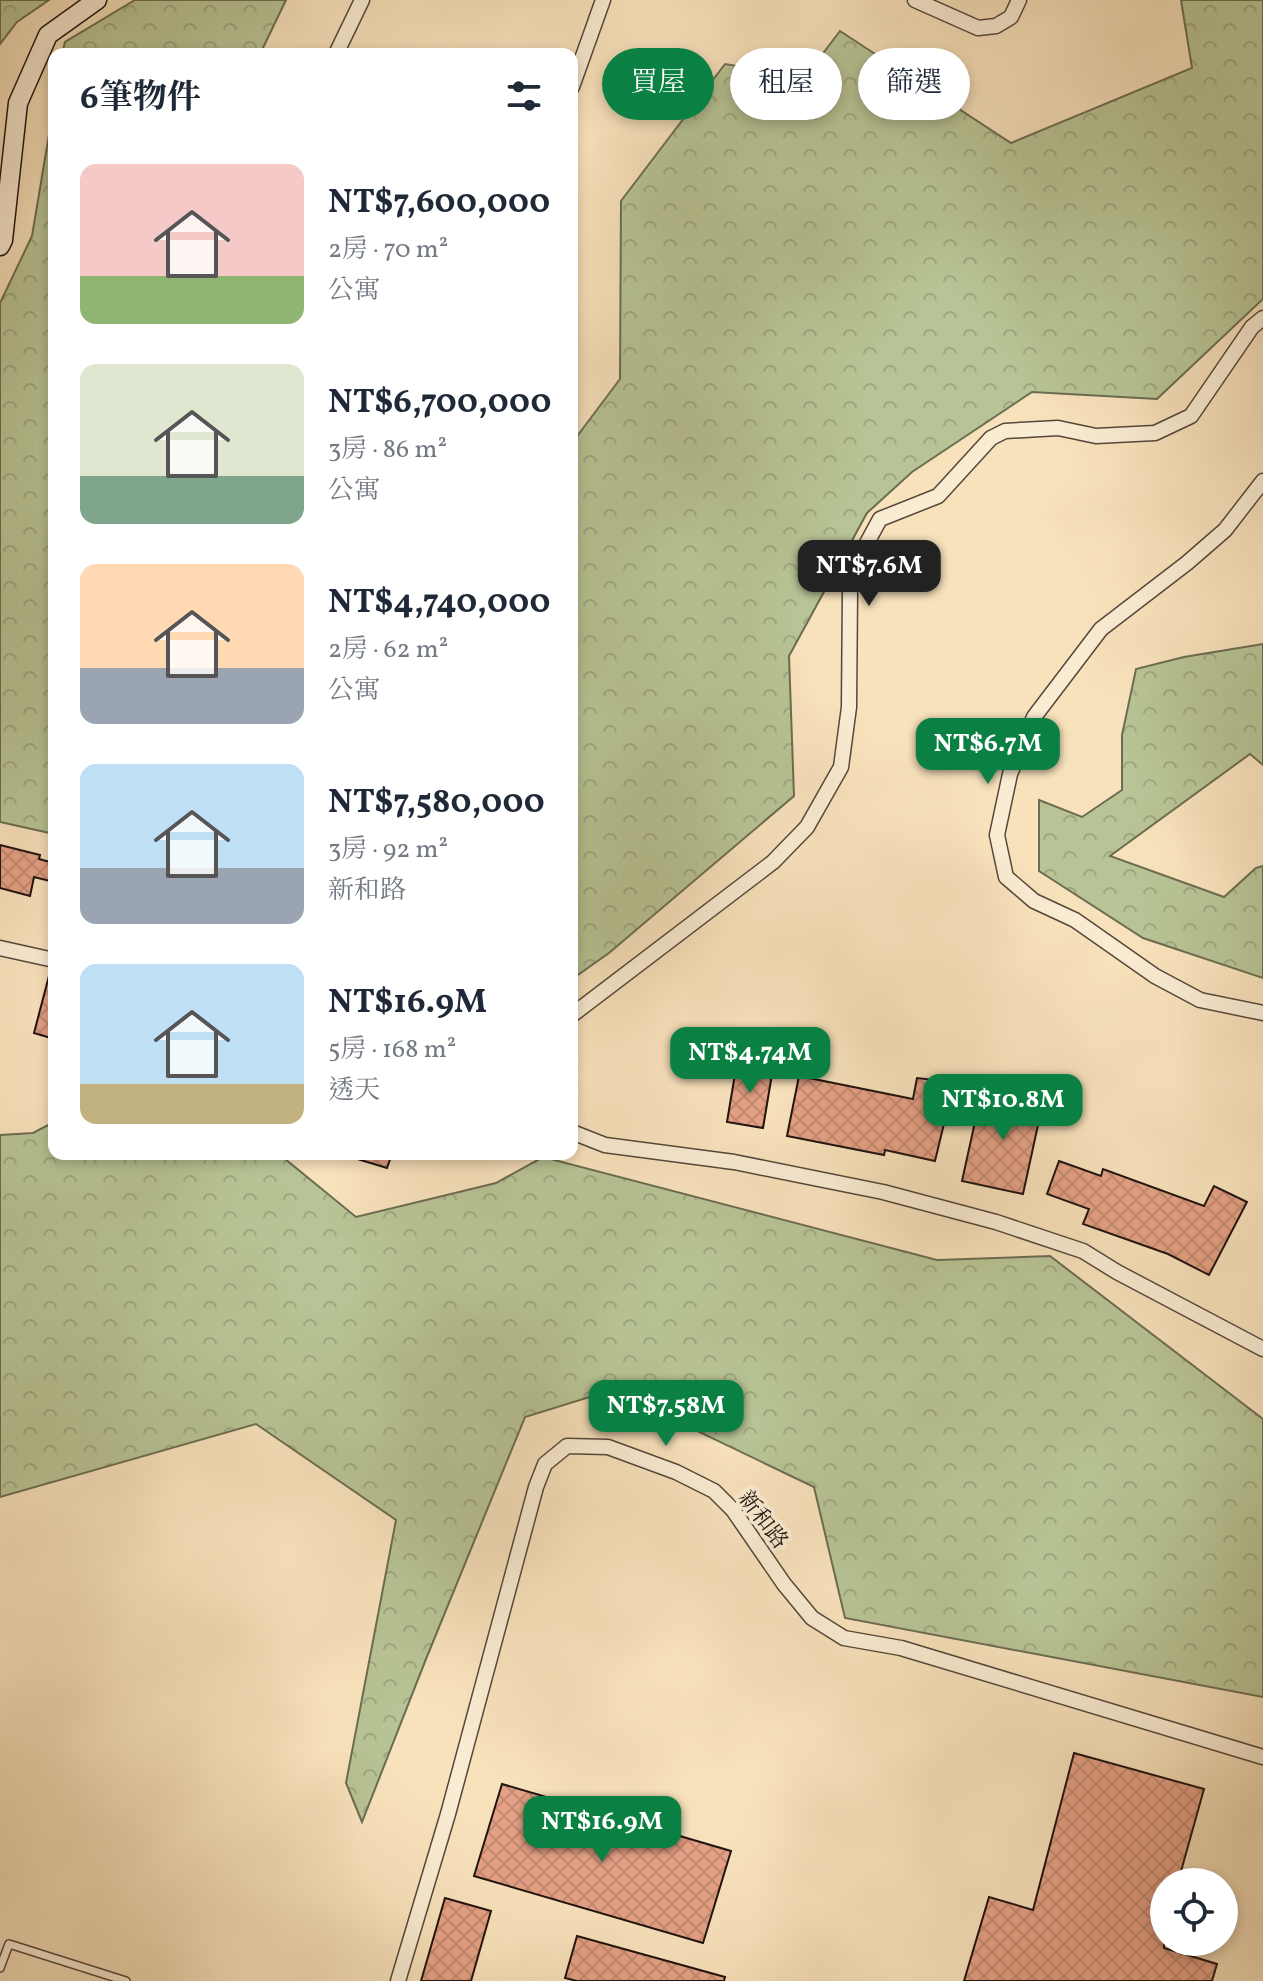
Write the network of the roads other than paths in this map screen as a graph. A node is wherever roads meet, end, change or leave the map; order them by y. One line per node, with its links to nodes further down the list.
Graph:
1 (97, 0): 8 (street)
2 (362, 0): 6 (street)
3 (603, 0): 7 (street)
4 (915, 0): 5 (street)
5 (1019, 0)
6 (339, 48)
7 (578, 70)
8 (0, 246)
9 (1263, 318): 13 (street)
10 (1263, 481): 14 (street)
11 (0, 948): 12 (street)
12 (48, 959)
13 (578, 1010)
14 (1263, 1013)
15 (578, 1134): 16 (street)
16 (1263, 1349)
17 (1263, 1757): 21 (street, 新和路)
18 (0, 1968): 19 (lane)
19 (114, 1980): 20 (lane)
20 (126, 1981)
21 (398, 1981)

